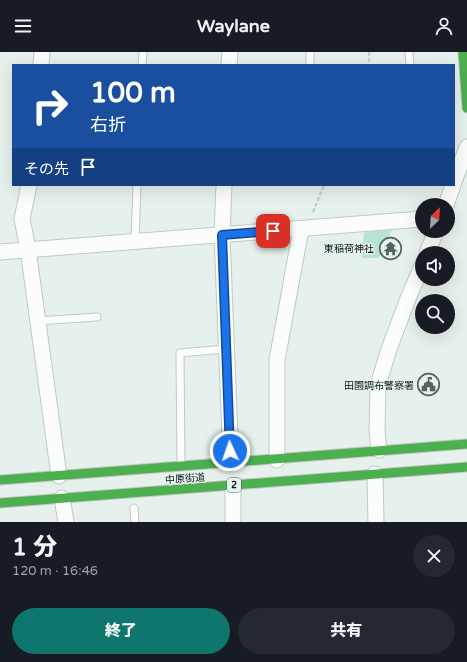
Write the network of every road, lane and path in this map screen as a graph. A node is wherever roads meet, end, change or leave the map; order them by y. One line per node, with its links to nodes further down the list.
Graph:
1 (42, 52): 8 (street)
2 (143, 52): 9 (lane)
3 (230, 52): 10 (street)
4 (310, 52): 11 (lane)
5 (369, 52): 12 (path)
6 (410, 52): 13 (lane)
7 (463, 52): 14 (main road)
8 (41, 64)
9 (142, 64)
10 (229, 64)
11 (310, 64)
12 (370, 64)
13 (410, 64)
14 (467, 108)
15 (467, 147): 16 (street)
16 (455, 176)
17 (29, 186): 27 (street)
18 (137, 186): 26 (lane)
19 (224, 186): 25 (street)
20 (324, 186): 24 (path)
21 (452, 186): 22 (street)
22 (448, 198)
23 (415, 220): 24 (street)
24 (304, 228): 25 (street); 35 (street)
25 (222, 235): 26 (street); 32 (street)
26 (135, 241): 27 (street)
27 (28, 249): 28 (street); 31 (street)
28 (0, 252)
29 (415, 282): 34 (street)
30 (97, 317): 31 (lane)
31 (37, 321): 40 (street)
32 (226, 349): 36 (street); 37 (lane)
33 (467, 444): 34 (main road, 中原街道 / 2)
34 (379, 450): 35 (main road, 中原街道 / 2)
35 (277, 460): 36 (main road, 中原街道 / 2)
36 (230, 463): 37 (main road, 中原街道 / 2)
37 (181, 467): 40 (main road, 中原街道 / 2)
38 (467, 467): 39 (main road, 中原街道 / 2)
39 (374, 474): 42 (main road, 中原街道 / 2); 49 (street)
40 (59, 476): 41 (main road, 中原街道 / 2)
41 (0, 480)
42 (233, 486): 43 (main road, 中原街道 / 2); 48 (street)
43 (62, 498): 44 (main road, 中原街道 / 2); 46 (street)
44 (0, 503)
45 (134, 508): 47 (lane)
46 (66, 522)
47 (134, 522)
48 (233, 522)
49 (376, 522)

